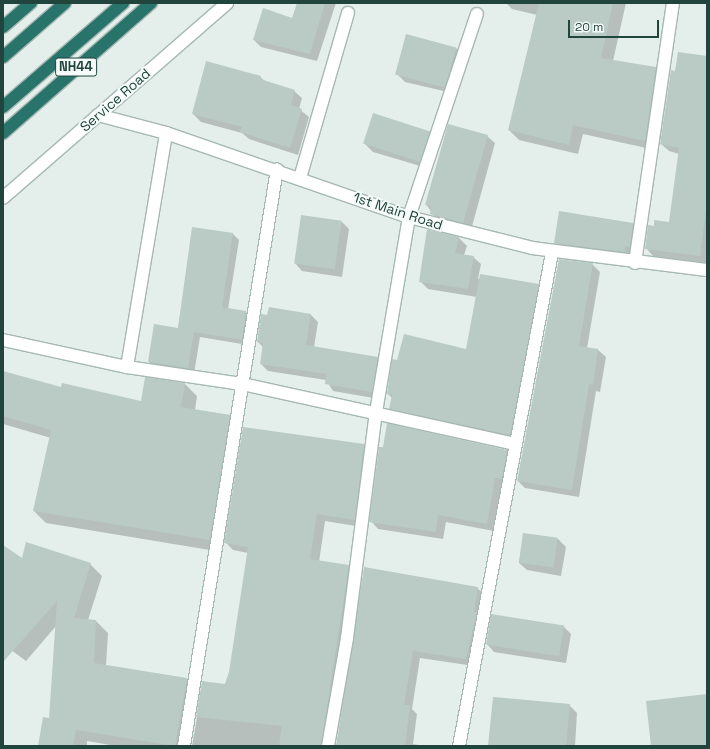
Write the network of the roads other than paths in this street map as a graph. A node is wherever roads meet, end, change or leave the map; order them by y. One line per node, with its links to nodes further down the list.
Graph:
1 (31, 3): 9 (highway)
2 (65, 3): 10 (highway)
3 (123, 3): 11 (highway)
4 (151, 3): 13 (highway, NH44)
5 (228, 3): 12 (street, Service Road)
6 (673, 3): 20 (street)
7 (348, 13): 16 (street)
8 (477, 14): 18 (street)
9 (3, 27)
10 (3, 57)
11 (3, 107)
12 (98, 115): 14 (street, 1st Main Road); 17 (street, Service Road)
13 (3, 133)
14 (166, 133): 15 (street, 1st Main Road); 23 (street)
15 (276, 169): 16 (street, 1st Main Road); 24 (street)
16 (300, 178): 18 (street, 1st Main Road)
17 (3, 198)
18 (408, 217): 19 (street, 1st Main Road); 25 (street)
19 (552, 253): 20 (street, 1st Main Road); 26 (street)
20 (635, 263): 21 (street, 1st Main Road)
21 (707, 270)
22 (3, 340): 23 (street)
23 (127, 367): 24 (street)
24 (242, 384): 25 (street); 27 (street)
25 (376, 412): 26 (street); 28 (street)
26 (516, 444): 29 (street)
27 (184, 746)
28 (328, 746)
29 (459, 746)

